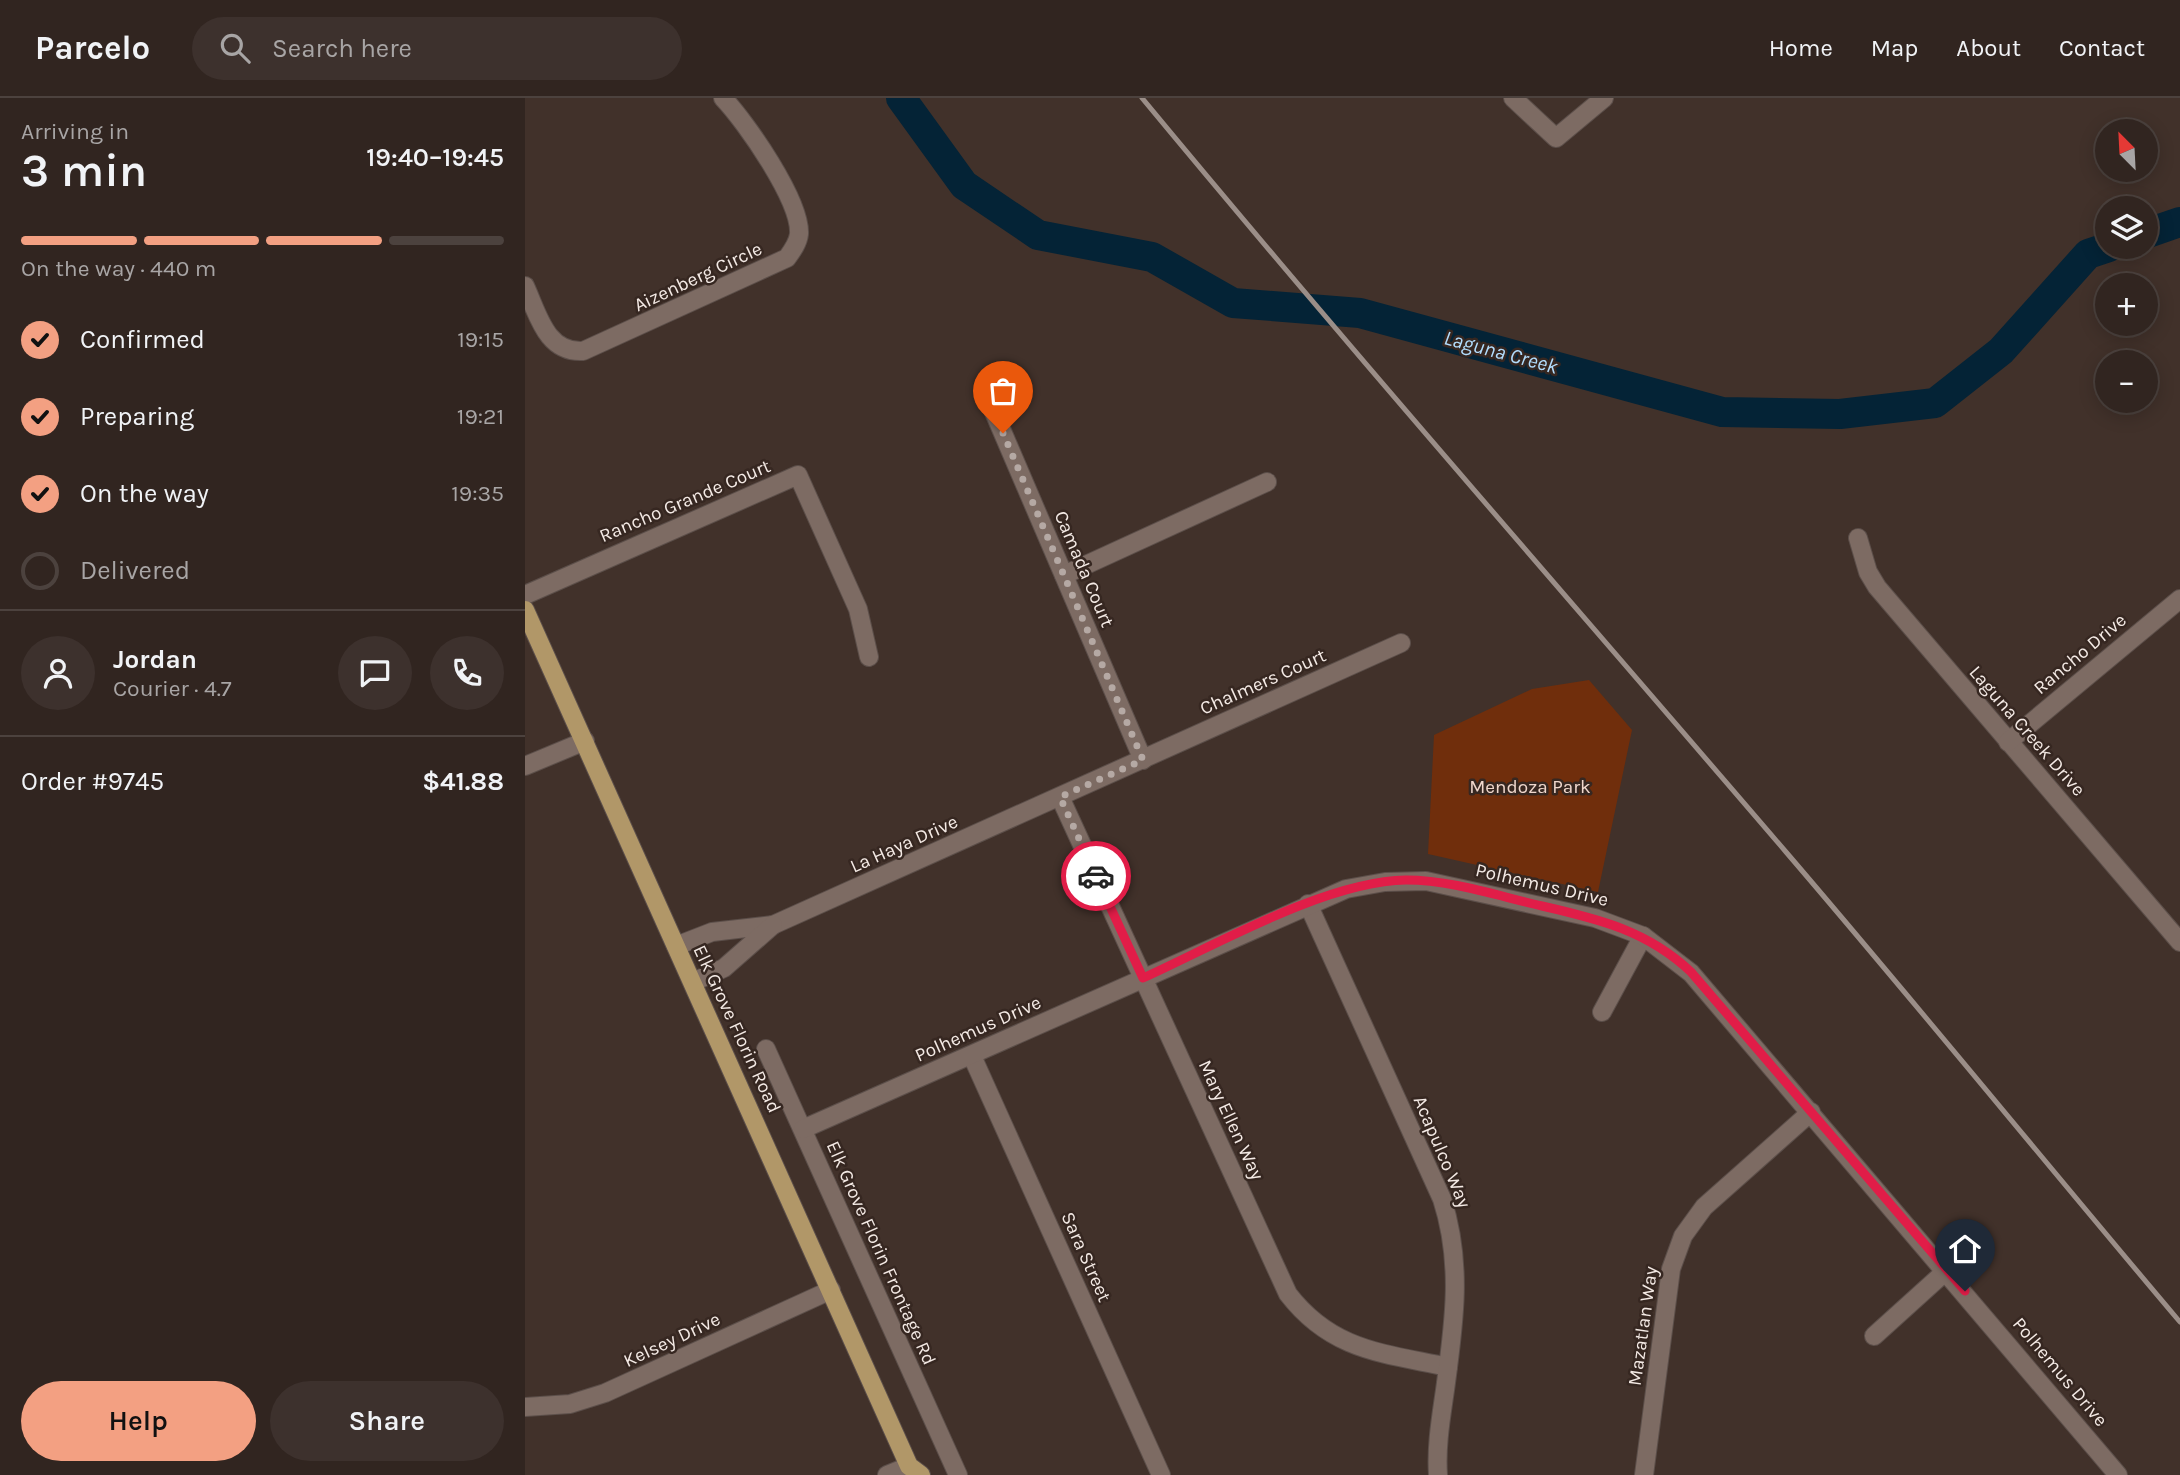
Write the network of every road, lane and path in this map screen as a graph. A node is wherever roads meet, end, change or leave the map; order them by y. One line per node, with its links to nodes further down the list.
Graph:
1 (723, 98): 4 (street, Aizenberg Circle)
2 (1513, 98): 3 (street)
3 (1604, 98)
4 (525, 286)
5 (987, 396): 8 (street, Camada Court)
6 (1268, 482): 8 (street)
7 (1858, 538): 15 (street, Laguna Creek Drive)
8 (1064, 575): 16 (street, Camada Court)
9 (525, 594): 13 (street, Rancho Grande Court)
10 (2180, 599): 15 (street, Rancho Drive)
11 (525, 610): 14 (main road, Elk Grove Florin Road)
12 (1401, 643): 16 (street, Chalmers Court)
13 (869, 657)
14 (585, 741): 17 (street); 23 (main road, Elk Grove Florin Road)
15 (2008, 742): 22 (street, Laguna Creek Drive)
16 (1143, 760): 18 (street, La Haya Drive)
17 (525, 766)
18 (1060, 797): 20 (street, La Haya Drive); 24 (street, Mary Ellen Way)
19 (1308, 904): 21 (street, Polhemus Drive); 24 (street, Polhemus Drive); 34 (street, Acapulco Way)
20 (773, 925): 23 (street, La Haya Drive); 25 (street)
21 (1643, 936): 26 (street); 29 (street, Polhemus Drive)
22 (2180, 942)
23 (676, 946): 25 (main road, Elk Grove Florin Road)
24 (1143, 978): 28 (street, Polhemus Drive); 34 (street, Mary Ellen Way)
25 (693, 982): 32 (main road, Elk Grove Florin Road)
26 (1602, 1012)
27 (766, 1049): 30 (street, Elk Grove Florin Frontage Rd)
28 (972, 1056): 30 (street, Polhemus Drive); 39 (street, Sara Street)
29 (1811, 1112): 31 (street, Polhemus Drive); 41 (street, Mazatlan Way)
30 (803, 1129): 38 (street, Elk Grove Florin Frontage Rd)
31 (1947, 1270): 33 (street); 42 (street, Polhemus Drive)
32 (831, 1290): 35 (street, Kelsey Drive); 36 (main road, Elk Grove Florin Road)
33 (1874, 1336)
34 (1448, 1367): 40 (street, Acapulco Way)
35 (525, 1407)
36 (912, 1472): 37 (street)
37 (887, 1475)
38 (958, 1475)
39 (1161, 1475)
40 (1439, 1475)
41 (1644, 1475)
42 (2118, 1475)

